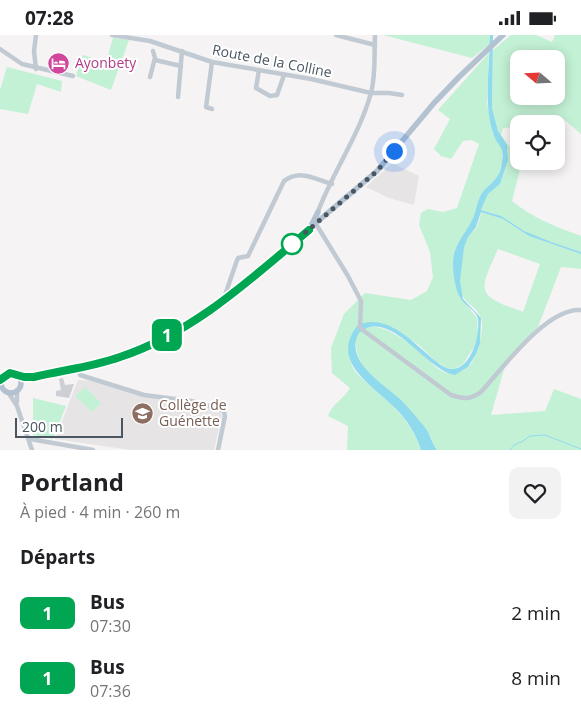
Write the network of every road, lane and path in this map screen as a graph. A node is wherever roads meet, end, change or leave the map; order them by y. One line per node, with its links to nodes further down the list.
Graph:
1 (36, 35): 13 (street)
2 (112, 35): 9 (street, Route de la Colline)
3 (336, 35): 6 (street)
4 (375, 35): 6 (street)
5 (503, 35): 24 (main road)
6 (375, 45): 18 (street)
7 (0, 49): 13 (street)
8 (153, 51): 10 (street)
9 (182, 51): 11 (street, Route de la Colline); 12 (street)
10 (155, 60): 12 (street); 17 (street)
11 (212, 62): 14 (street, Route de la Colline); 21 (street)
12 (181, 66): 20 (street)
13 (36, 69): 16 (street)
14 (259, 70): 15 (street, Route de la Colline); 15 (street)
15 (284, 75): 18 (street, Route de la Colline)
16 (73, 76)
17 (150, 77)
18 (371, 93): 19 (street, Route de la Colline); 22 (street)
19 (402, 95)
20 (178, 97)
21 (212, 109)
22 (332, 184): 23 (street); 27 (street)
23 (320, 210): 24 (main road); 25 (street); 26 (main road)
24 (329, 212): 25 (main road)
25 (319, 222): 26 (main road); 28 (street)
26 (309, 230): 27 (main road)
27 (223, 302): 29 (main road)
28 (581, 310)
29 (78, 368): 31 (main road); 39 (street)
30 (16, 375): 31 (main road); 32 (main road); 33 (main road)
31 (34, 377): 33 (main road)
32 (1, 379): 34 (main road)
33 (18, 388): 34 (main road); 35 (street)
34 (4, 389): 35 (street)
35 (17, 406): 36 (street)
36 (30, 439): 37 (street); 38 (street)
37 (32, 450)
38 (94, 450)
39 (218, 450)

